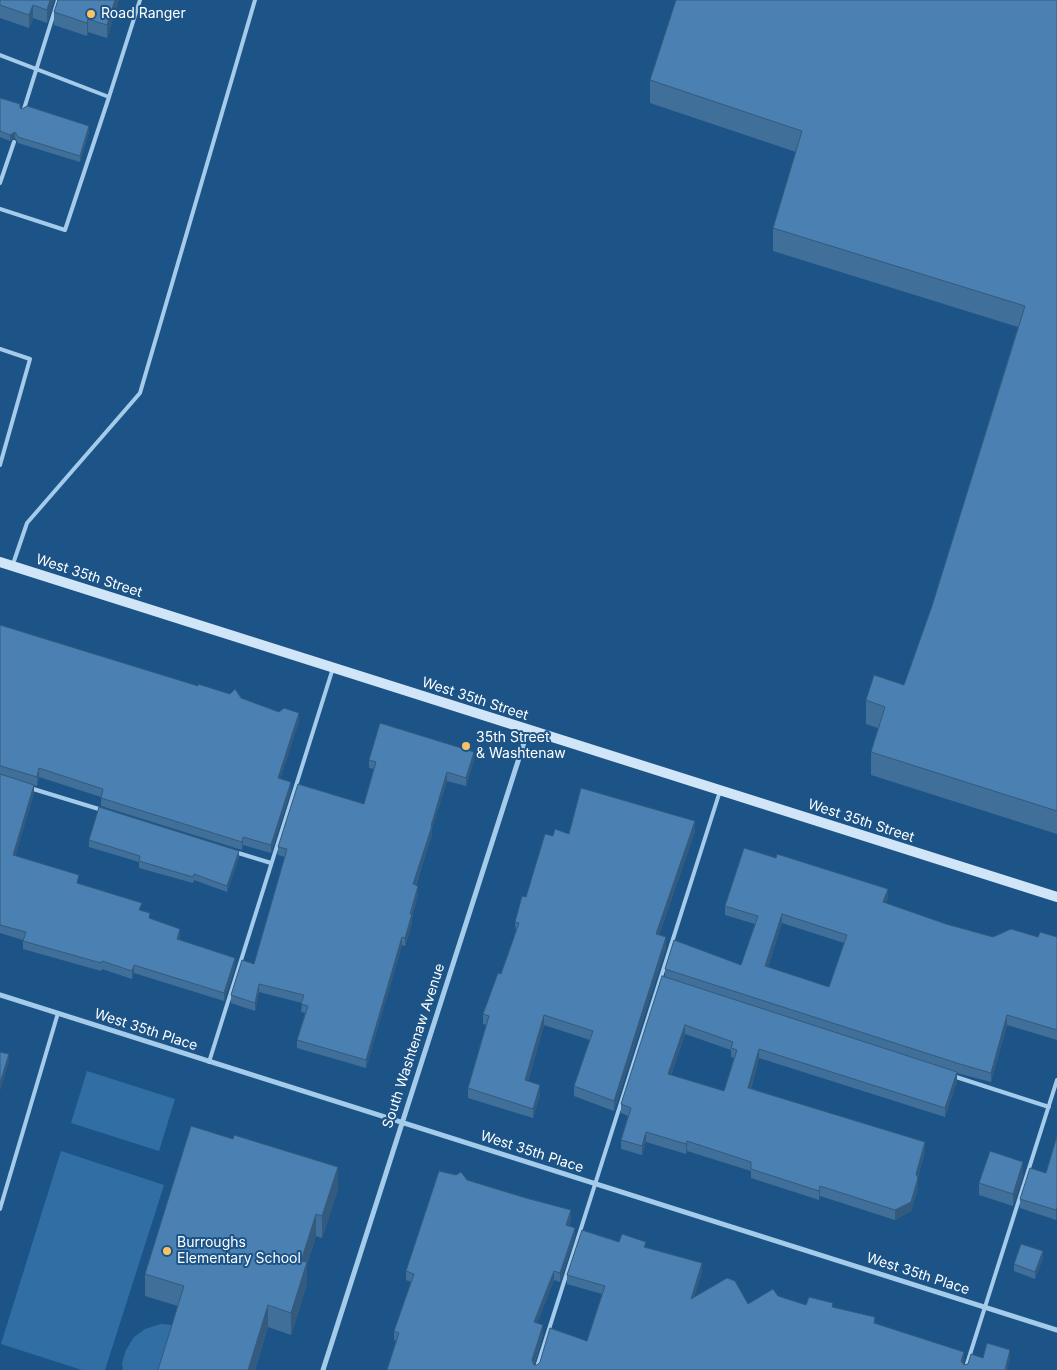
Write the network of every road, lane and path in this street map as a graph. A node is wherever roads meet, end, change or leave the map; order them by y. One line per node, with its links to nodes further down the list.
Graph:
1 (58, 0): 5 (lane)
2 (140, 0): 6 (lane)
3 (255, 0): 14 (lane)
4 (0, 55): 5 (lane)
5 (37, 70): 6 (lane); 7 (lane)
6 (109, 97): 10 (lane)
7 (23, 112)
8 (14, 142): 9 (lane)
9 (0, 183)
10 (0, 210)
11 (0, 349): 12 (lane)
12 (0, 465)
13 (0, 562): 14 (main road, West 35th Street)
14 (13, 566): 15 (main road, West 35th Street)
15 (333, 668): 16 (main road, West 35th Street); 21 (lane)
16 (528, 730): 18 (main road, West 35th Street); 31 (street, South Washtenaw Avenue)
17 (28, 787): 19 (lane)
18 (720, 791): 22 (main road, West 35th Street); 23 (lane)
19 (103, 811)
20 (234, 852): 21 (lane)
21 (271, 863): 27 (lane)
22 (1057, 897)
23 (659, 980): 24 (lane); 32 (lane)
24 (668, 983)
25 (0, 995): 26 (street, West 35th Place)
26 (58, 1013): 27 (street, West 35th Place); 33 (lane)
27 (209, 1062): 31 (street, West 35th Place)
28 (944, 1072): 30 (lane)
29 (1057, 1080): 30 (lane)
30 (1048, 1106): 34 (lane)
31 (402, 1123): 32 (street, West 35th Place); 36 (street, South Washtenaw Avenue)
32 (594, 1184): 34 (street, West 35th Place); 37 (lane)
33 (0, 1209)
34 (985, 1308): 35 (street, West 35th Place); 38 (lane)
35 (1057, 1330)
36 (323, 1370)
37 (536, 1370)
38 (965, 1370)

